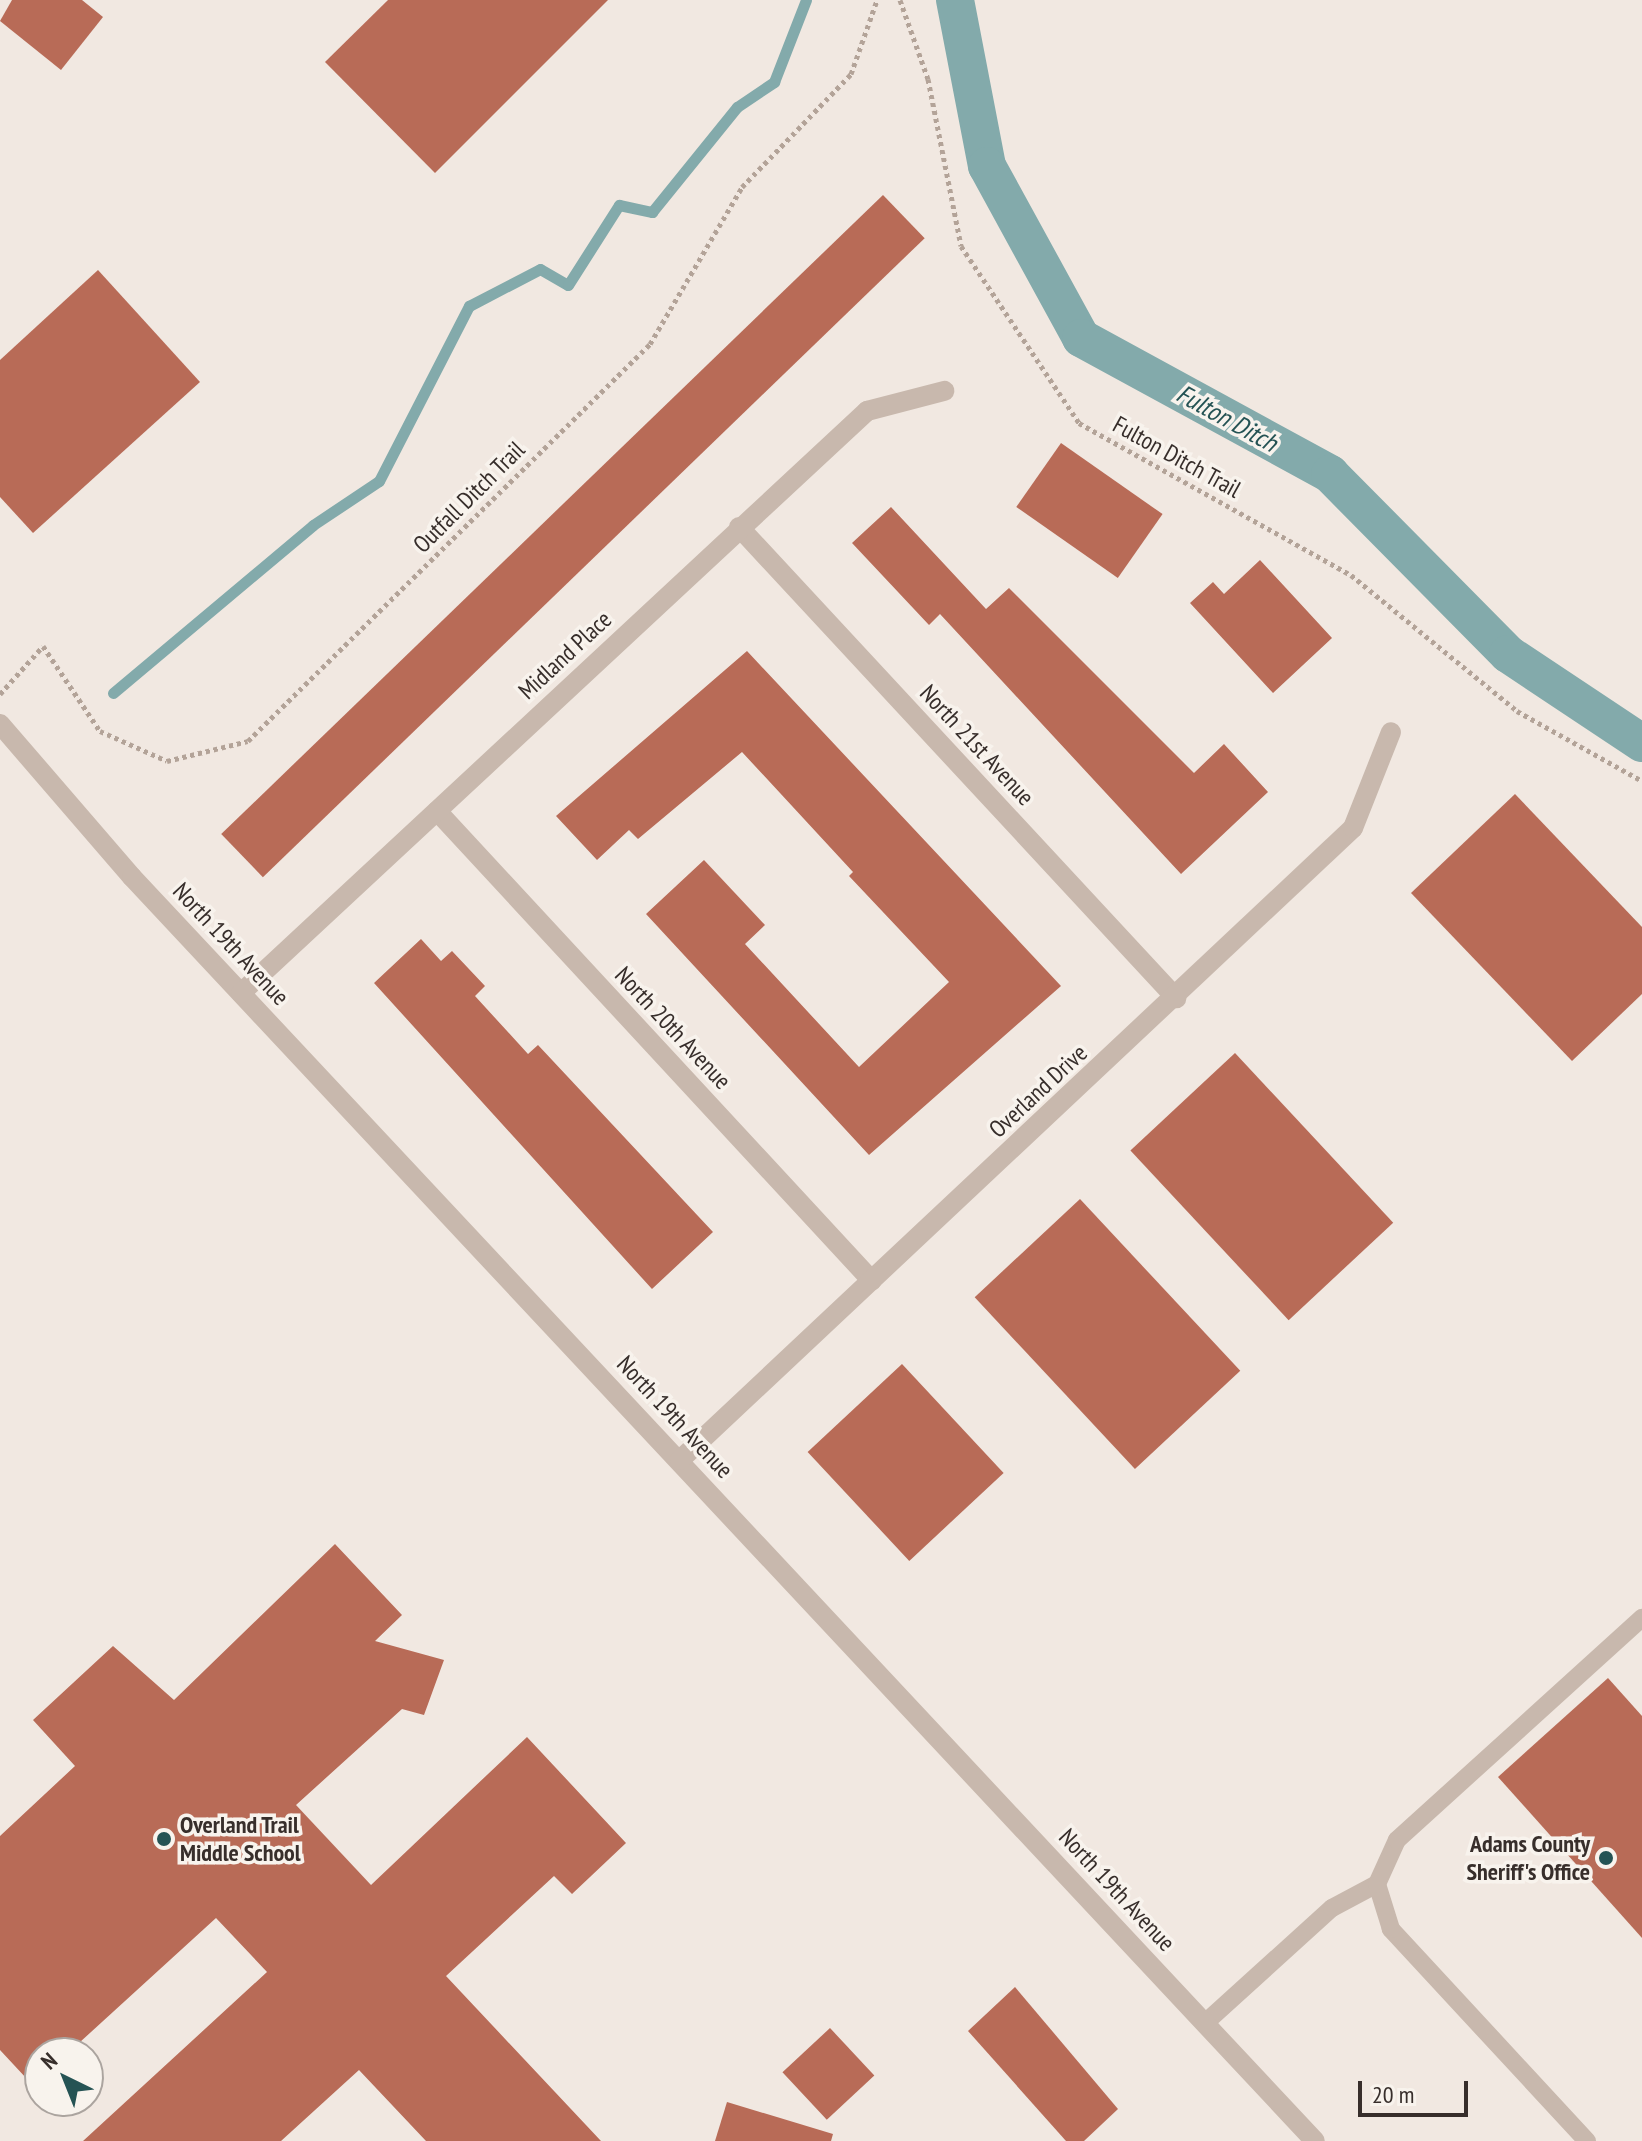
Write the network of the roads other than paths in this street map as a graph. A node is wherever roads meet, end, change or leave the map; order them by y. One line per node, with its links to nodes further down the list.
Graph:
1 (944, 391): 2 (street, Midland Place)
2 (739, 527): 5 (street, Midland Place); 7 (street, North 21st Avenue)
3 (0, 724): 6 (street, North 19th Avenue)
4 (1391, 732): 7 (street, Overland Drive)
5 (437, 811): 6 (street, Midland Place); 8 (street, North 20th Avenue)
6 (241, 993): 9 (street, North 19th Avenue)
7 (1176, 998): 8 (street, Overland Drive)
8 (872, 1281): 9 (street, Overland Drive)
9 (680, 1460): 12 (street, North 19th Avenue)
10 (1642, 1618): 11 (lane)
11 (1377, 1884): 12 (lane); 14 (lane)
12 (1205, 2023): 13 (street, North 19th Avenue)
13 (1315, 2141)
14 (1587, 2141)

